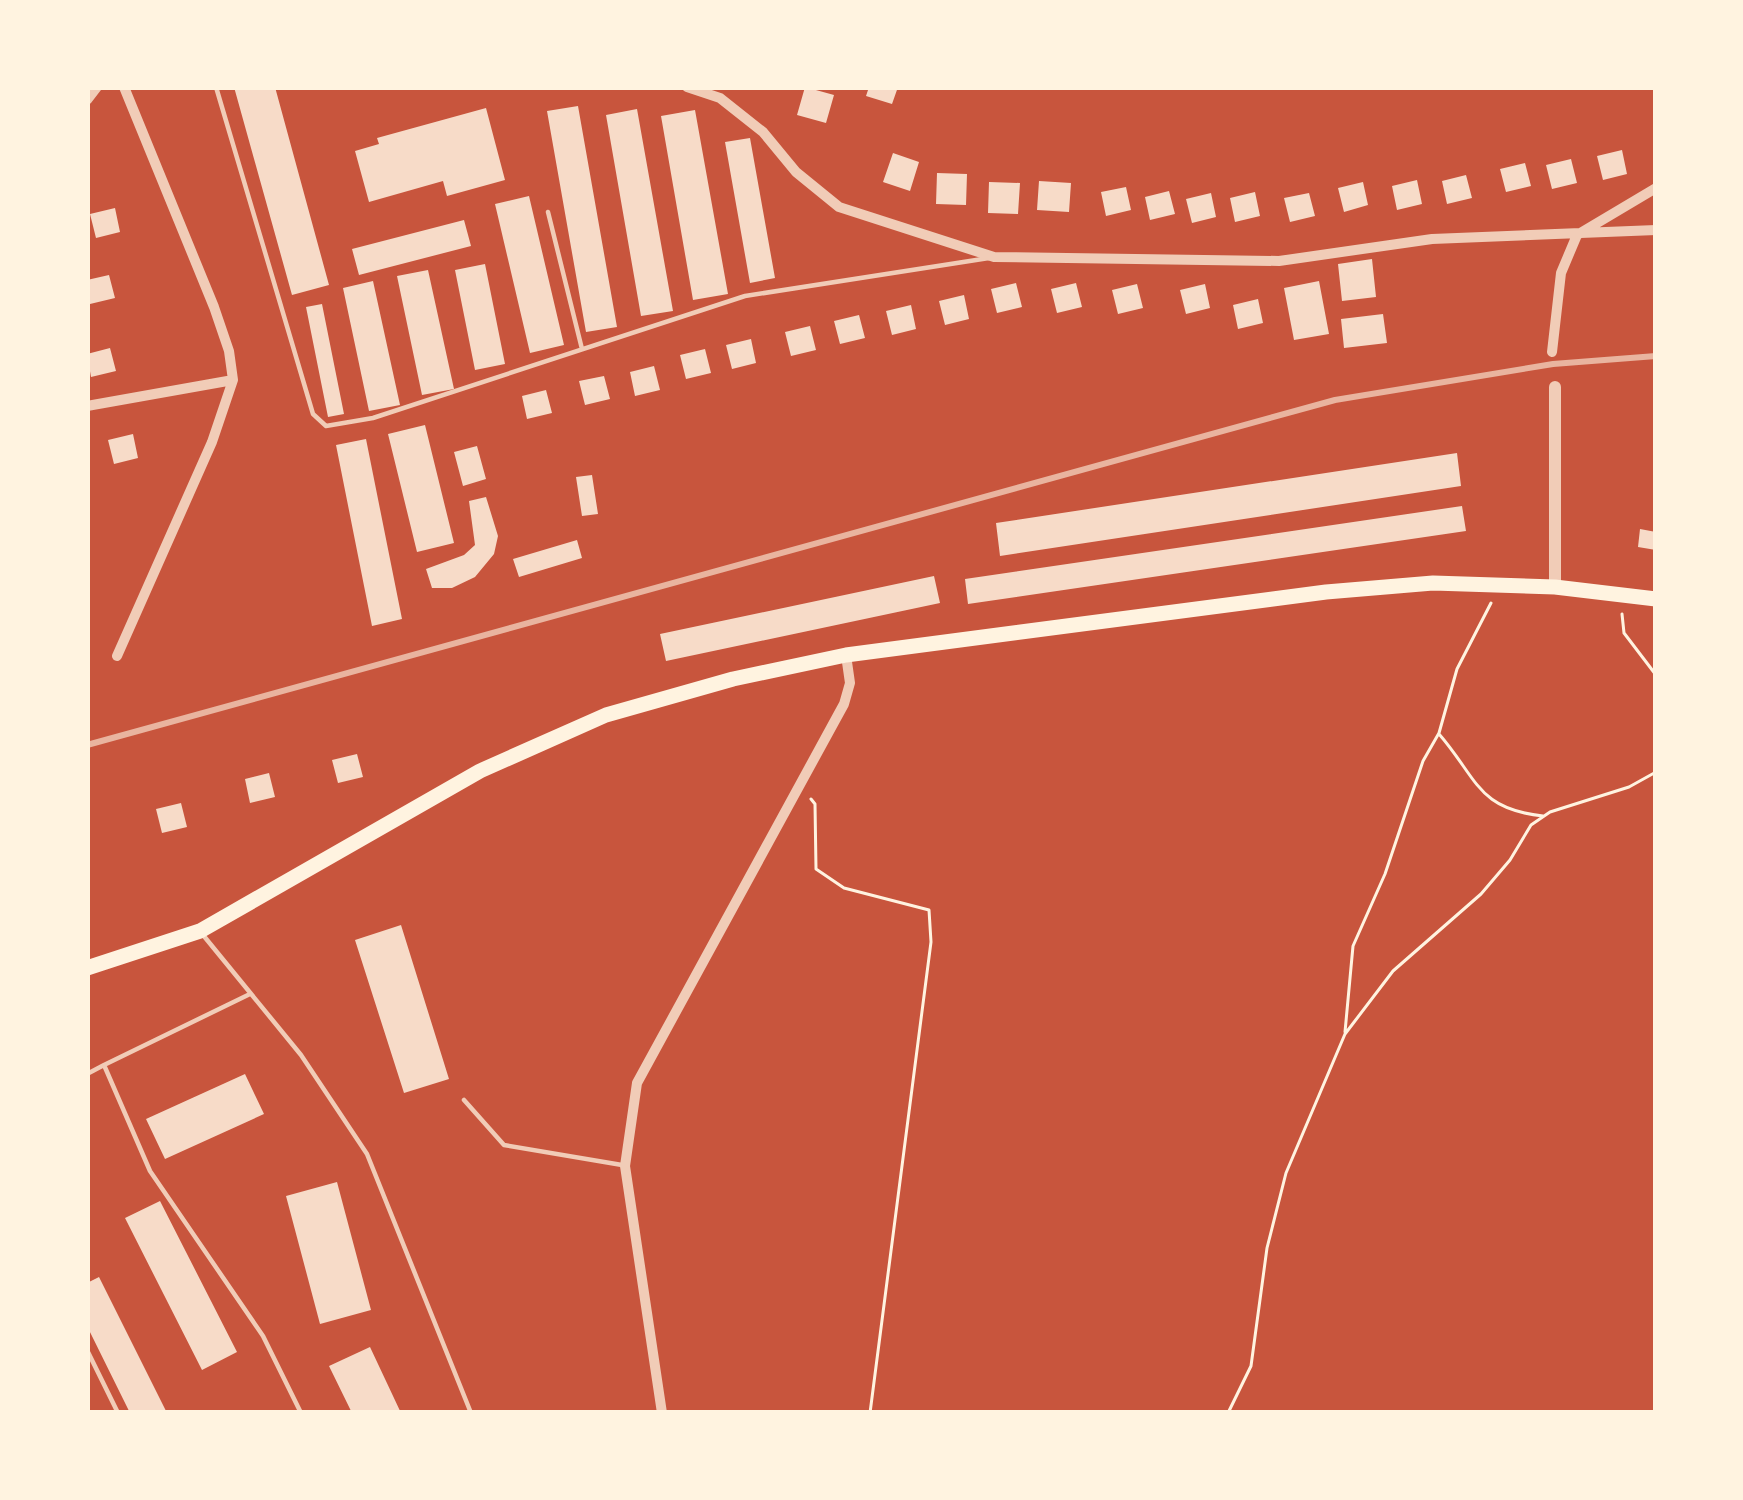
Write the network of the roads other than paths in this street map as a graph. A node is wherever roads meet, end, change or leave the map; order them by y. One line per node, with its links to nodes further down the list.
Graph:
1 (97, 87): 5 (street)
2 (124, 87): 13 (street)
3 (216, 87): 11 (lane)
4 (687, 87): 10 (street)
5 (87, 100)
6 (1656, 188): 9 (street)
7 (548, 212): 11 (lane)
8 (1656, 230): 9 (street)
9 (1577, 235): 10 (street); 12 (street)
10 (994, 257): 11 (lane)
11 (582, 349)
12 (1552, 352)
13 (233, 380): 15 (street); 19 (street)
14 (1555, 387): 16 (street)
15 (87, 406)
16 (1555, 587): 17 (main road); 18 (main road)
17 (1656, 599)
18 (846, 655): 20 (main road); 26 (street)
19 (117, 656)
20 (200, 931): 21 (main road); 22 (lane)
21 (87, 968)
22 (250, 994): 23 (lane); 30 (lane)
23 (104, 1065): 24 (lane); 29 (lane)
24 (87, 1074)
25 (464, 1100): 26 (lane)
26 (625, 1166): 31 (street)
27 (87, 1350): 28 (lane)
28 (118, 1413)
29 (301, 1413)
30 (472, 1413)
31 (662, 1413)

